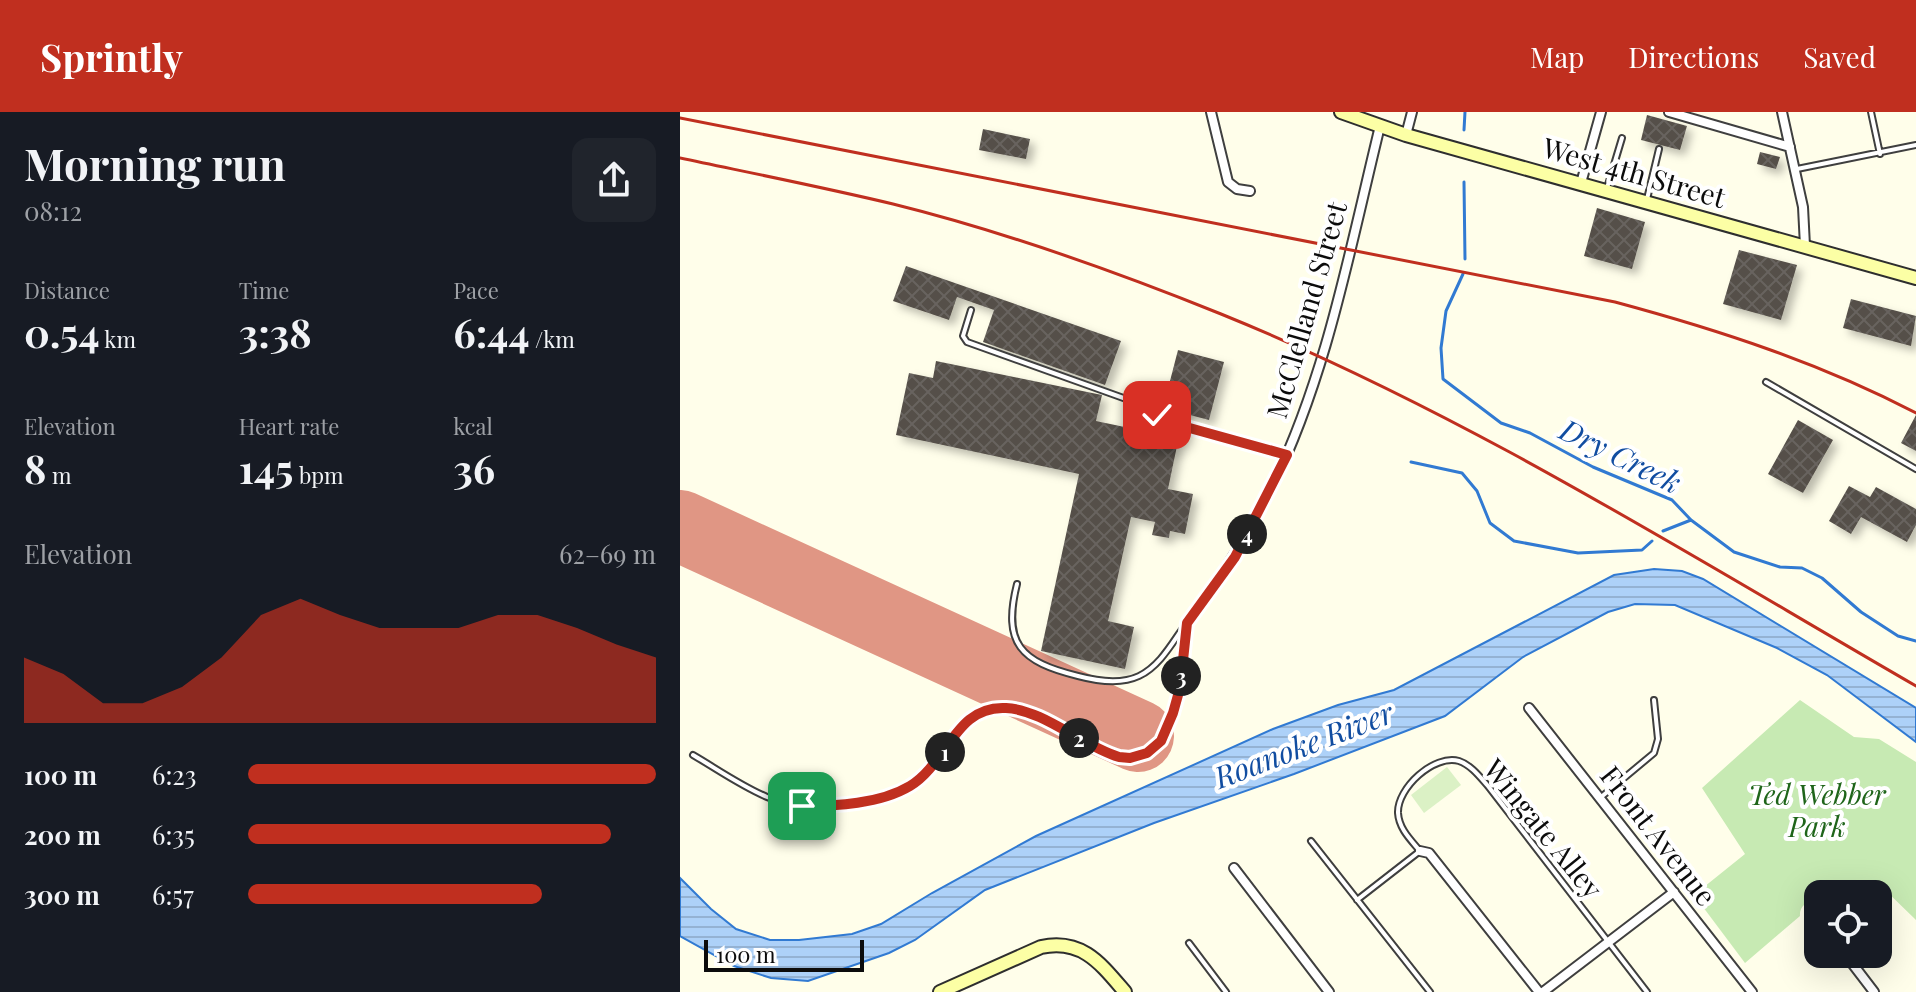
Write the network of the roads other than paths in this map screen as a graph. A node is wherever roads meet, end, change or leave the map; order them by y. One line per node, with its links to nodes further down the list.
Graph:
1 (1211, 112): 19 (street)
2 (1341, 112): 9 (main road, West 4th Street)
3 (1412, 112): 10 (street)
4 (1601, 112): 17 (street)
5 (1669, 112): 8 (street)
6 (1782, 112): 13 (street)
7 (1871, 112): 15 (lane)
8 (1699, 116): 13 (street)
9 (1380, 126): 10 (main road, West 4th Street); 25 (street, McClelland Street)
10 (1406, 135): 17 (main road, West 4th Street)
11 (1622, 138): 18 (lane)
12 (1916, 145): 15 (lane)
13 (1790, 147): 16 (street)
14 (1659, 149): 20 (lane)
15 (1880, 154): 16 (lane)
16 (1795, 170): 21 (street)
17 (1581, 183): 18 (main road, West 4th Street)
18 (1606, 190): 20 (main road, West 4th Street)
19 (1250, 191)
20 (1646, 202): 21 (main road, West 4th Street)
21 (1805, 246): 22 (main road, West 4th Street)
22 (1916, 278)
23 (971, 310): 25 (lane)
24 (1766, 382): 26 (lane)
25 (1287, 455): 28 (street, McClelland Street)
26 (1916, 469)
27 (1017, 584): 28 (lane)
28 (1187, 623): 31 (lane)
29 (1654, 700): 32 (lane)
30 (1529, 708): 32 (street, Front Avenue)
31 (693, 755)
32 (1600, 798): 36 (street, Front Avenue)
33 (1311, 841): 37 (lane)
34 (1420, 851): 37 (lane); 38 (lane, Wingate Alley); 46 (street)
35 (1234, 868): 44 (street)
36 (1674, 892): 38 (street); 48 (street, Front Avenue)
37 (1357, 900): 45 (lane)
38 (1608, 942): 46 (street); 47 (lane, Wingate Alley)
39 (1189, 943): 43 (lane)
40 (1856, 968): 49 (street)
41 (940, 992): 42 (main road)
42 (1125, 992)
43 (1226, 992)
44 (1329, 992)
45 (1430, 992)
46 (1541, 992)
47 (1647, 992)
48 (1752, 992)
49 (1874, 992)

